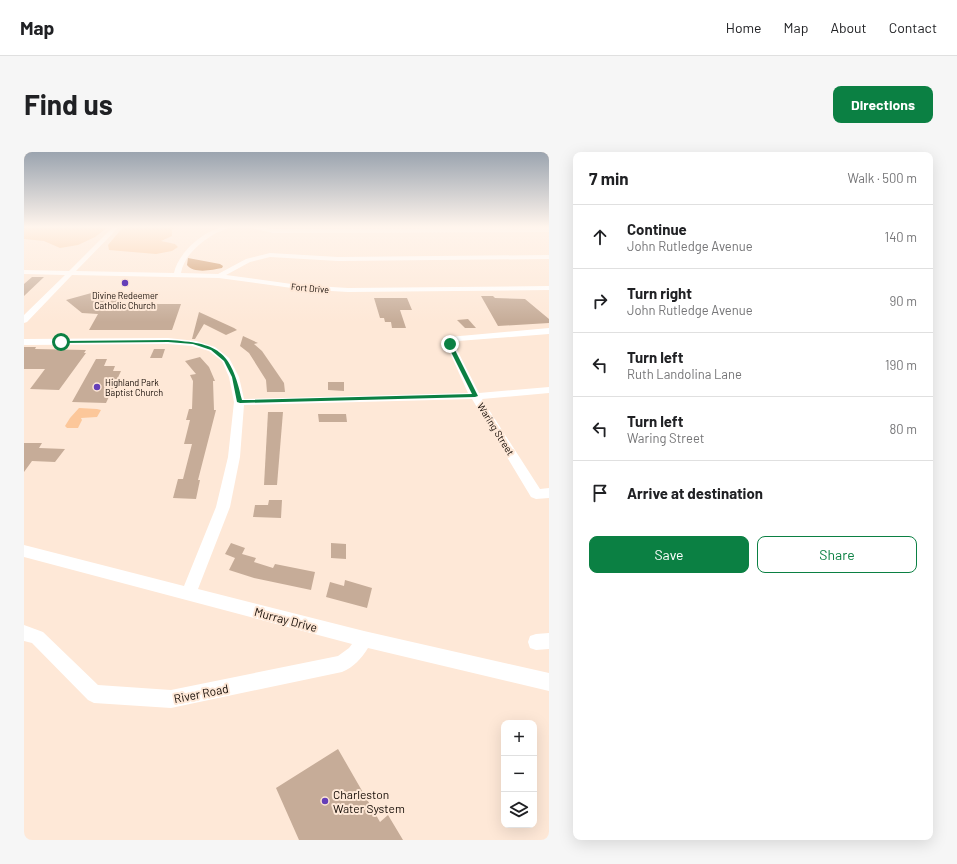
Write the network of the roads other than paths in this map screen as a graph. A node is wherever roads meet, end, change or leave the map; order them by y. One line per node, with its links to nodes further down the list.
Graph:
1 (87, 258): 5 (street)
2 (183, 258): 6 (street)
3 (256, 258): 7 (street)
4 (24, 272): 5 (street, Fort Drive)
5 (72, 273): 6 (street, Fort Drive); 9 (street)
6 (176, 275): 7 (street, Fort Drive)
7 (219, 276): 8 (street, Fort Drive)
8 (549, 288)
9 (24, 320)
10 (549, 331): 13 (street, Waring Street)
11 (24, 342): 14 (street)
12 (549, 390): 13 (street)
13 (475, 396): 14 (street); 15 (street, Waring Street)
14 (240, 402): 17 (street)
15 (543, 493)
16 (24, 551): 17 (street, Murray Drive)
17 (188, 594): 19 (street, Murray Drive)
18 (24, 633): 19 (street, River Road)
19 (364, 639): 20 (street, Murray Drive)
20 (549, 682)

